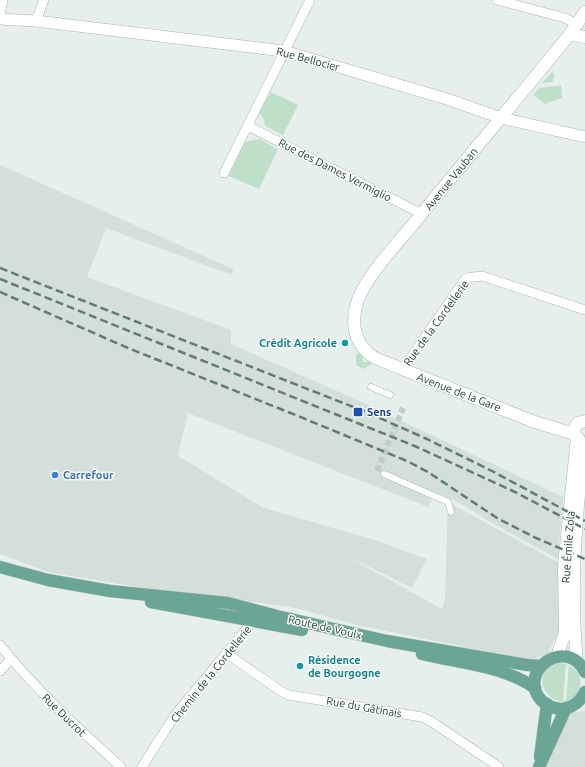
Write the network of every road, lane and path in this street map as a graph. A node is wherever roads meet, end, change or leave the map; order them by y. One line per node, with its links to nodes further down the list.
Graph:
1 (3, 0): 6 (street)
2 (44, 0): 8 (street)
3 (310, 0): 11 (street)
4 (497, 0): 9 (street)
5 (585, 12): 9 (main road, Avenue Vauban)
6 (0, 14)
7 (0, 20): 8 (street, Rue Bellocier)
8 (36, 21): 11 (street, Rue Bellocier)
9 (573, 29): 10 (main road); 12 (main road, Avenue Vauban)
10 (585, 37)
11 (284, 51): 12 (street, Rue Bellocier); 13 (street)
12 (501, 118): 14 (street, Rue Bellocier); 16 (main road, Avenue Vauban)
13 (248, 126): 15 (street); 16 (street, Rue des Dames Vermiglio)
14 (585, 137)
15 (224, 174)
16 (422, 214): 18 (main road, Avenue Vauban)
17 (585, 310): 19 (street, Rue de la Cordellerie)
18 (355, 334): 19 (main road, Avenue de la Gare)
19 (402, 370): 23 (main road, Avenue de la Gare)
20 (371, 387): 21 (street)
21 (390, 395)
22 (585, 421): 23 (main road)
23 (579, 437): 32 (main road, Rue Émile Zola)
24 (585, 446): 34 (main road, Rue Émile Zola)
25 (384, 474): 26 (street)
26 (451, 512)
27 (2, 570): 28 (main road, Route de Voulx)
28 (110, 591): 29 (main road, Route de Voulx); 35 (main road, Route de Voulx)
29 (253, 621): 31 (street, Chemin de la Cordellerie); 38 (main road, Route de Voulx)
30 (0, 645): 33 (street, Rue Ducrot)
31 (226, 653): 43 (street, Chemin de la Cordellerie); 44 (street, Rue du Gâtinais)
32 (557, 656): 34 (main road); 35 (main road)
33 (11, 659): 36 (street); 42 (street, Rue Ducrot)
34 (577, 662): 37 (main road)
35 (541, 666): 38 (main road)
36 (0, 671)
37 (585, 672)
38 (535, 688): 40 (main road)
39 (583, 699): 41 (main road)
40 (546, 704): 41 (main road); 45 (main road)
41 (566, 708): 45 (main road)
42 (121, 767)
43 (142, 767)
44 (499, 767)
45 (539, 767)

